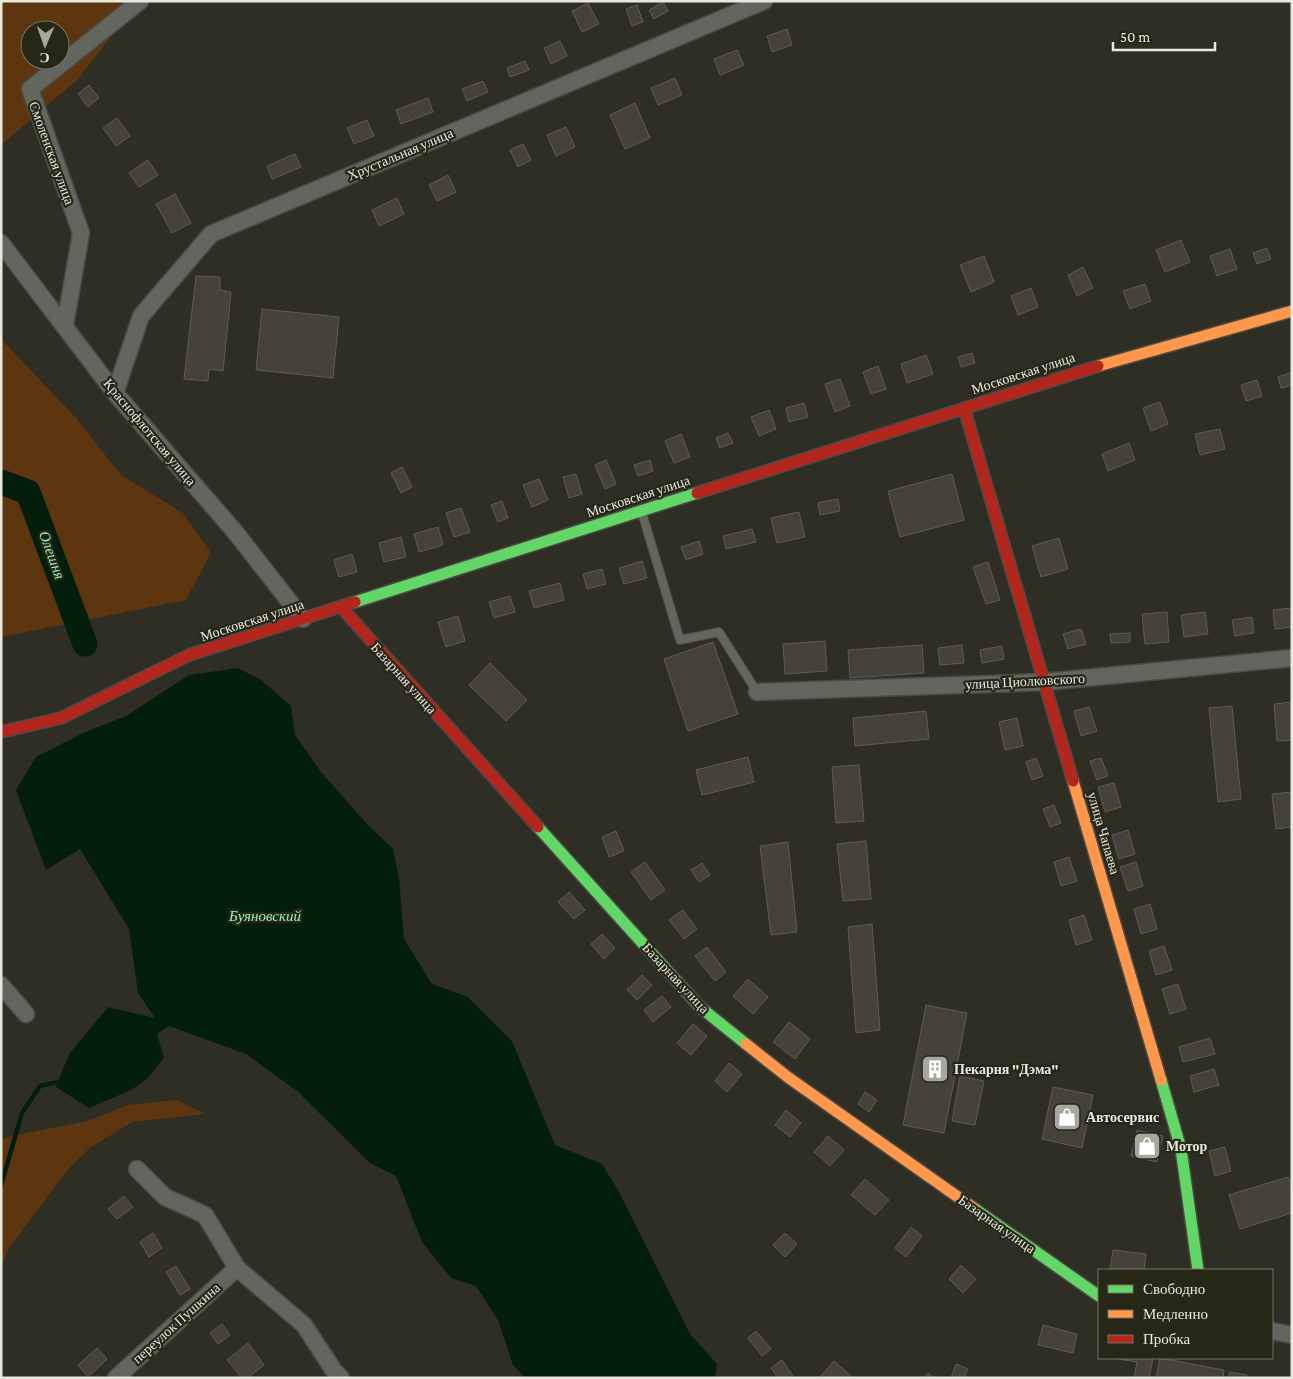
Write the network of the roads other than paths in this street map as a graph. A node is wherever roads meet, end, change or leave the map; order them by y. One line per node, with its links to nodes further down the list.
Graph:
1 (140, 1): 5 (street, Смоленская улица)
2 (764, 1): 6 (street, Хрустальная улица)
3 (1, 243): 5 (street, Краснофлотская улица)
4 (1292, 311): 7 (street, Московская улица)
5 (65, 325): 6 (street, Краснофлотская улица)
6 (115, 393): 10 (street, Краснофлотская улица)
7 (964, 408): 8 (street, Московская улица); 12 (street, улица Чапаева)
8 (642, 511): 9 (street, Московская улица); 13 (lane)
9 (341, 607): 10 (street, Московская улица); 20 (street, Базарная улица)
10 (303, 619): 14 (street, Московская улица)
11 (1292, 658): 12 (street, улица Циолковского)
12 (1044, 682): 13 (street, улица Циолковского); 19 (street, улица Чапаева)
13 (757, 692)
14 (1, 732)
15 (1, 985): 16 (street)
16 (26, 1014)
17 (136, 1169): 18 (street)
18 (237, 1268): 23 (street, переулок Пушкина); 24 (street)
19 (1198, 1269)
20 (1098, 1295)
21 (1273, 1332): 22 (street)
22 (1292, 1335)
23 (116, 1378)
24 (341, 1378)

